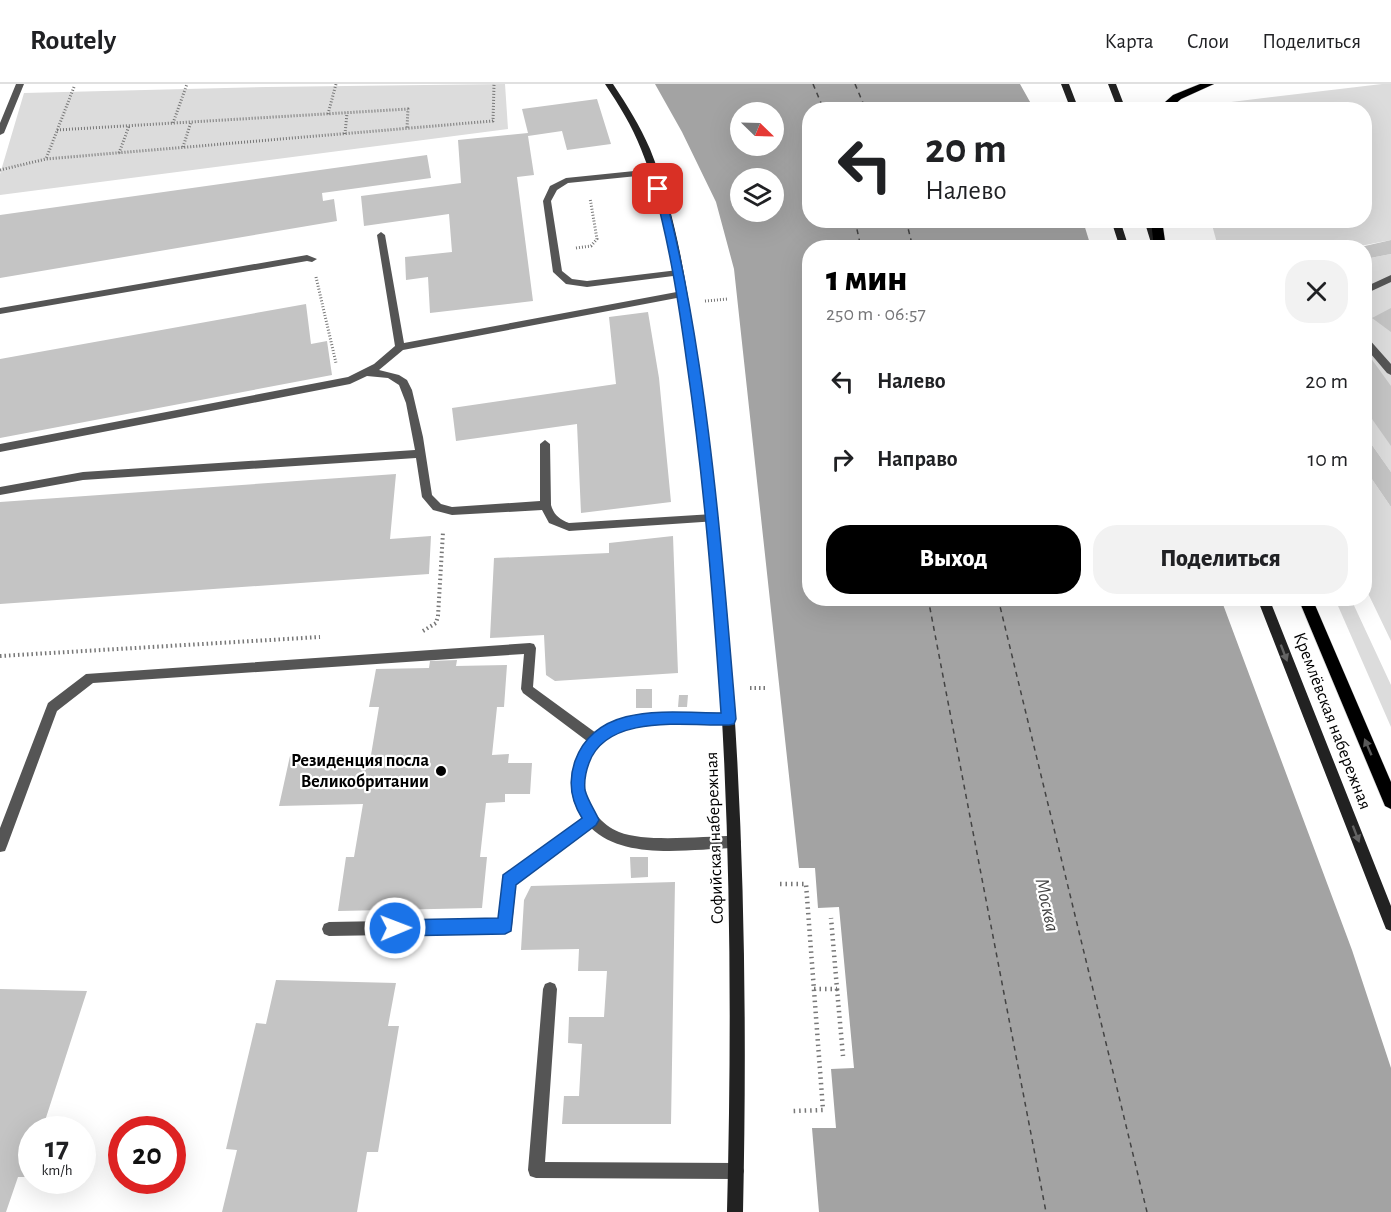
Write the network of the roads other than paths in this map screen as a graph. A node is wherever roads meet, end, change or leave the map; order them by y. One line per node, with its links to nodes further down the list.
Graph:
1 (20, 84): 9 (lane)
2 (609, 84): 10 (main road, Софийская набережная)
3 (1065, 84): 6 (main road)
4 (1112, 84): 7 (main road)
5 (1209, 84): 8 (main road)
6 (1072, 102)
7 (1119, 102)
8 (1171, 102)
9 (0, 133)
10 (654, 172): 13 (main road, Софийская набережная); 13 (lane)
11 (381, 235): 18 (lane)
12 (312, 259): 17 (lane)
13 (678, 273): 16 (main road, Софийская набережная)
14 (1388, 281): 15 (lane)
15 (1372, 288)
16 (682, 294): 18 (lane); 27 (main road, Софийская набережная)
17 (0, 311)
18 (400, 346): 21 (lane)
19 (1372, 348): 20 (lane)
20 (1391, 371)
21 (368, 373): 23 (lane); 24 (lane)
22 (545, 444): 26 (lane)
23 (0, 448)
24 (420, 454): 25 (lane); 26 (lane)
25 (0, 491)
26 (546, 504): 27 (lane)
27 (713, 518): 30 (main road, Софийская набережная)
28 (1266, 606): 36 (main road, Кремлёвская набережная, one-way to 36)
29 (1308, 606): 32 (main road, Кремлёвская набережная, one-way to 29)
30 (729, 719): 31 (lane); 34 (main road, Софийская набережная)
31 (596, 740): 33 (lane); 35 (lane)
32 (1391, 801)
33 (591, 820): 34 (lane); 37 (lane)
34 (734, 842): 39 (main road, Софийская набережная)
35 (0, 846)
36 (1391, 924)
37 (329, 929)
38 (550, 989): 39 (lane)
39 (736, 1171): 40 (main road, Софийская набережная)
40 (735, 1212)

